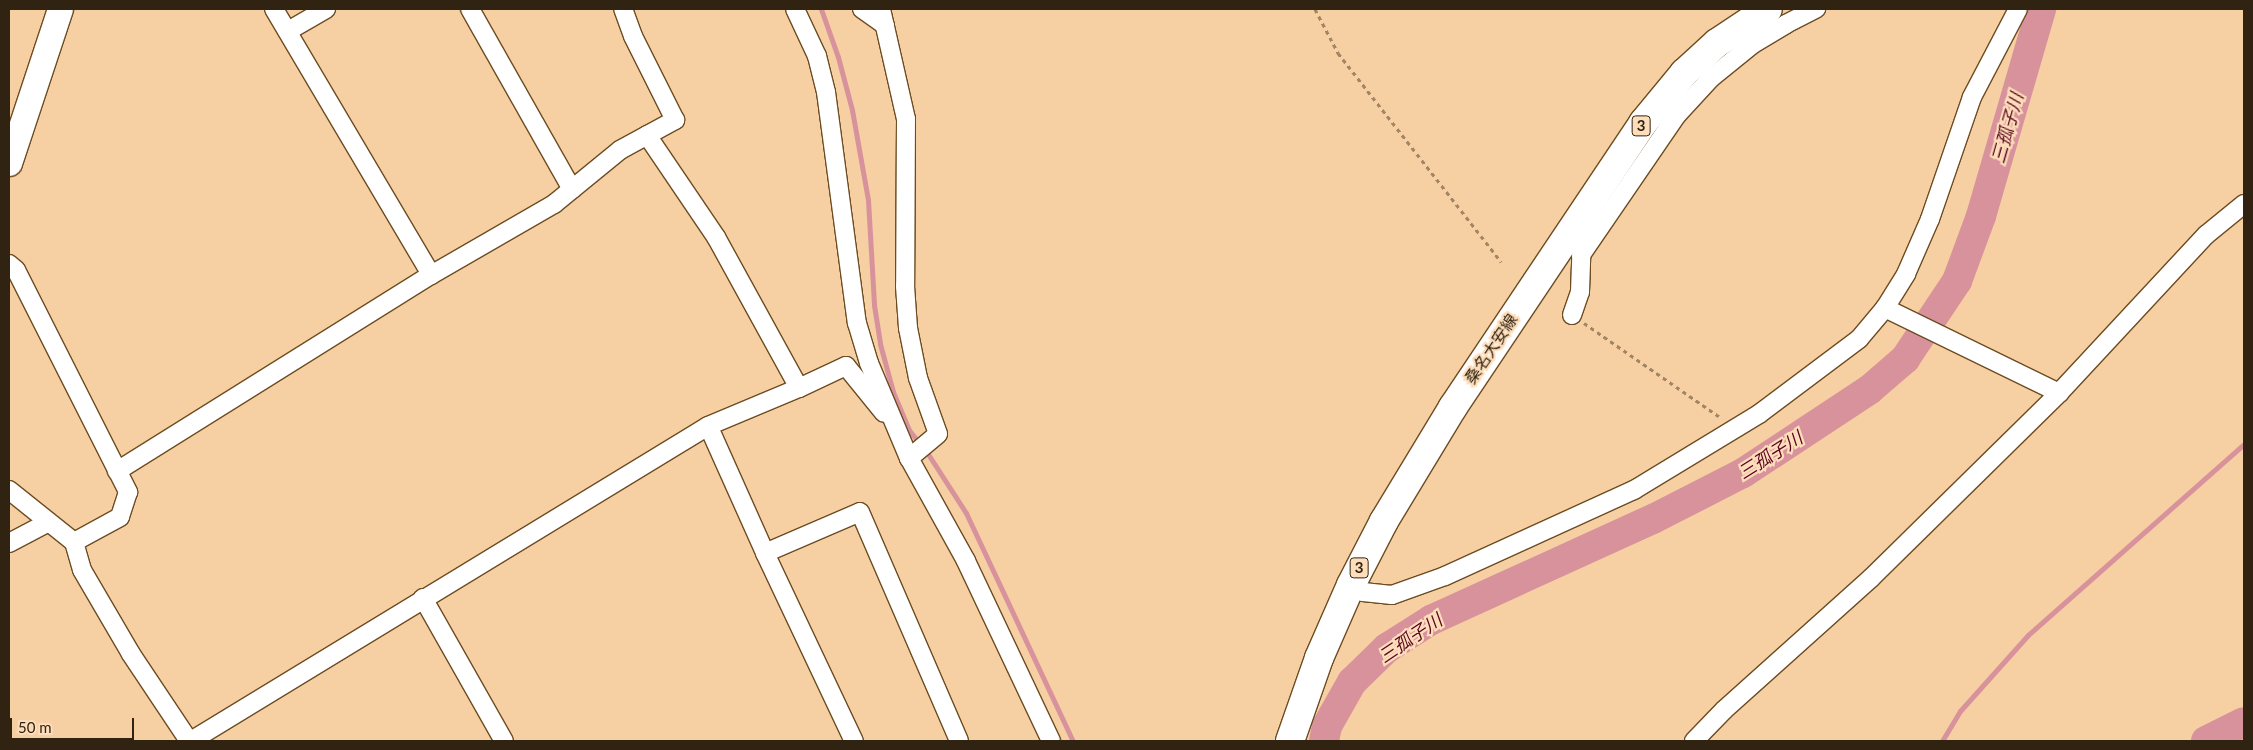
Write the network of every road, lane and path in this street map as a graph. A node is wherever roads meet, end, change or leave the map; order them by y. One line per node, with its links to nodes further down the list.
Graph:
1 (60, 9): 15 (street)
2 (274, 9): 13 (street)
3 (326, 9): 13 (street)
4 (470, 9): 16 (street)
5 (623, 9): 14 (street)
6 (795, 9): 25 (street)
7 (862, 9): 12 (street)
8 (1315, 9): 18 (path)
9 (1768, 9): 35 (main road, 桑名大安線 / 3)
10 (1816, 9): 22 (street)
11 (2018, 9): 21 (street)
12 (883, 17): 28 (street)
13 (288, 32): 20 (street)
14 (647, 134): 16 (street); 23 (street)
15 (9, 163)
16 (572, 189): 20 (street)
17 (2244, 204): 24 (street)
18 (1501, 262)
19 (9, 264): 29 (street)
20 (432, 274): 29 (street)
21 (1890, 310): 24 (street); 26 (street)
22 (1572, 315): 26 (path)
23 (799, 388): 25 (street); 36 (street)
24 (2059, 393): 43 (street)
25 (896, 428): 28 (street)
26 (1735, 428): 35 (street)
27 (711, 432): 34 (street)
28 (912, 455): 41 (street)
29 (117, 471): 32 (street)
30 (9, 490): 31 (street)
31 (49, 522): 32 (street); 33 (street)
32 (74, 542): 38 (street)
33 (9, 544)
34 (765, 553): 37 (street); 40 (street)
35 (1350, 586): 42 (main road, 桑名大安線 / 3)
36 (423, 598): 38 (street); 39 (street)
37 (952, 739)
38 (190, 741)
39 (504, 741)
40 (854, 741)
41 (1051, 741)
42 (1290, 741)
43 (1694, 741)

